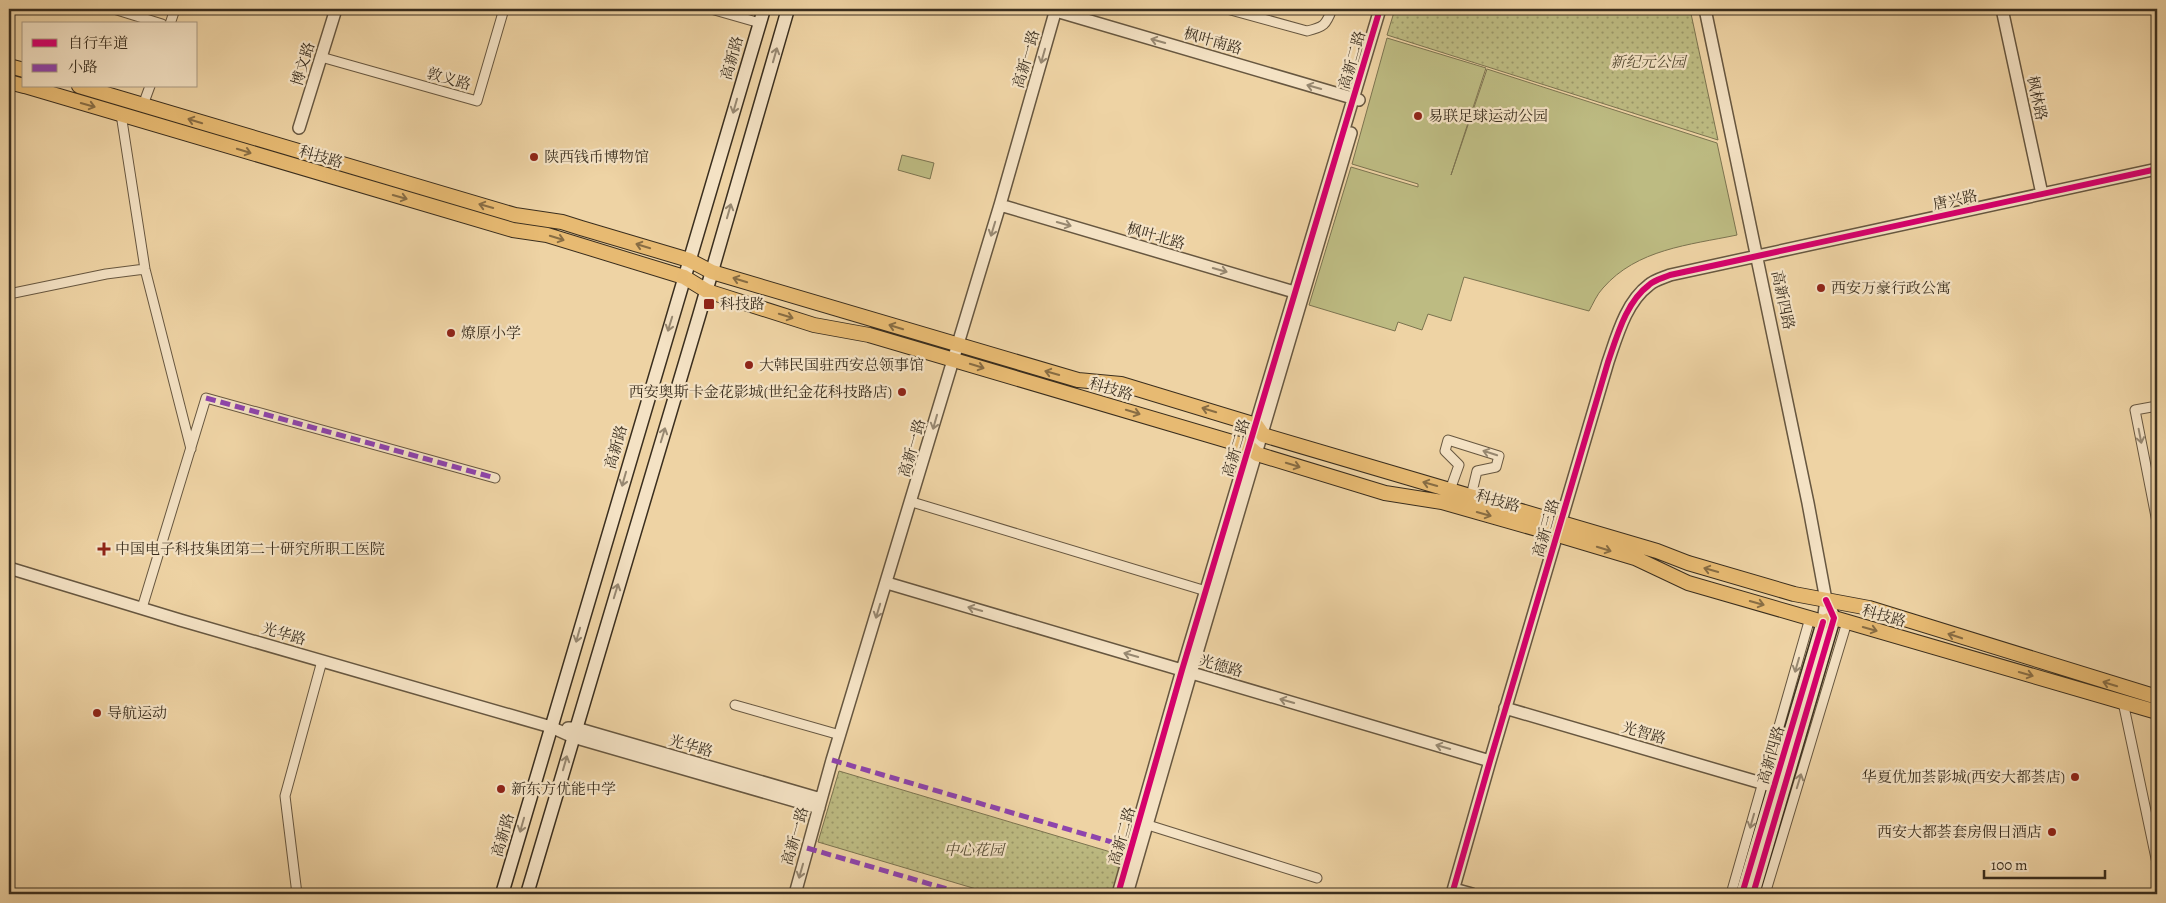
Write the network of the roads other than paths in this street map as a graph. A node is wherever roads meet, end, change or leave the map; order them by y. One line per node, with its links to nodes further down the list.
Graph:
1 (175, 9): 16 (street)
2 (336, 9): 18 (street, 博文路)
3 (504, 9): 18 (street, 敦义路)
4 (711, 9): 17 (street)
5 (764, 9): 17 (main road, 高新路)
6 (788, 9): 36 (main road, one-way to 6)
7 (1227, 9): 8 (street)
8 (1332, 9)
9 (1380, 9): 26 (street, 高新二路)
10 (1388, 9): 26 (street, 高新二路)
11 (1705, 9): 33 (street, 高新四路)
12 (2002, 9): 31 (street, 枫林路)
13 (117, 10): 15 (street)
14 (1056, 10): 26 (street, 枫叶南路, one-way to 14); 32 (street, 高新一路, one-way to 32)
15 (156, 22)
16 (171, 22)
17 (760, 23): 34 (main road, 高新路, one-way to 34)
18 (321, 57): 29 (street, 博文路)
19 (9, 66): 20 (main road)
20 (22, 69)
21 (9, 82): 22 (main road, 科技路)
22 (22, 85)
23 (31, 88): 28 (main road, 科技路, one-way to 28)
24 (86, 88): 27 (main road, 科技路)
25 (149, 88): 27 (street)
26 (1357, 99): 40 (street, 高新二路)
27 (143, 105): 34 (main road, 科技路, one-way to 27)
28 (121, 114): 35 (street); 37 (main road, 科技路, one-way to 37)
29 (299, 128)
30 (2157, 169): 31 (street, 唐兴路)
31 (2042, 194): 33 (street, 唐兴路)
32 (1000, 206): 40 (street, 枫叶北路, one-way to 40); 41 (street, 高新一路, one-way to 41)
33 (1758, 256): 52 (street, 高新三路); 56 (street, 高新四路)
34 (690, 260): 36 (main road, 科技路); 37 (main road, 高新路)
35 (145, 269): 39 (street); 45 (street)
36 (712, 272): 38 (main road); 41 (main road, 科技路, one-way to 36)
37 (684, 277): 38 (main road, 科技路); 66 (main road, 高新路, one-way to 66)
38 (706, 291): 42 (main road, 科技路, one-way to 42); 67 (main road, one-way to 38)
39 (9, 294)
40 (1300, 294): 44 (street, 高新二路)
41 (958, 345): 42 (street, 高新一路); 44 (main road, 科技路, one-way to 41)
42 (954, 359): 46 (main road, 科技路, one-way to 46); 50 (street, 高新一路, one-way to 50)
43 (2157, 406): 51 (street, one-way to 51)
44 (1259, 430): 46 (street, 高新二路); 48 (main road, 科技路, one-way to 44)
45 (191, 449): 47 (street); 57 (street)
46 (1253, 450): 52 (main road, 科技路, one-way to 52); 55 (street, 高新二路); 60 (street, 高新二路)
47 (495, 478)
48 (1450, 490): 49 (main road, 科技路); 49 (street, one-way to 48)
49 (1471, 496): 52 (main road, 科技路)
50 (912, 502): 54 (street, 高新一路); 55 (street)
51 (2157, 522)
52 (1559, 529): 56 (main road, 科技路, one-way to 52); 58 (main road, 科技路, one-way to 58); 64 (street, 高新三路)
53 (9, 568): 57 (street, 光华路)
54 (886, 583): 60 (street, 光德路, one-way to 54); 68 (street, 高新一路, one-way to 68)
55 (1206, 591): 60 (street, 高新二路)
56 (1826, 600): 58 (main road, 高新四路); 61 (main road, 科技路, one-way to 56)
57 (142, 608): 59 (street, 光华路)
58 (1828, 620): 62 (main road, 科技路, one-way to 62); 70 (main road, 高新四路, one-way to 70); 85 (main road, 高新四路); 86 (street, one-way to 58)
59 (322, 661): 66 (street, 光华路); 76 (street)
60 (1186, 672): 69 (street, 光德路, one-way to 60); 72 (street, 高新二路); 80 (street, 高新二路)
61 (2157, 698)
62 (2123, 702): 65 (main road, 科技路); 73 (street)
63 (735, 705): 68 (street)
64 (1505, 708): 69 (street, 高新三路); 70 (street, 光智路)
65 (2157, 712)
66 (551, 727): 67 (street, 光华路); 77 (main road, 高新路, one-way to 77)
67 (574, 732): 71 (street, 光华路); 78 (main road, one-way to 67)
68 (840, 735): 71 (street, 高新一路)
69 (1490, 761): 75 (street, 高新三路)
70 (1769, 785): 83 (street, one-way to 83); 84 (main road, 高新四路)
71 (820, 804): 79 (street, 高新一路, one-way to 79)
72 (1148, 825): 74 (street); 81 (street, 高新二路)
73 (2157, 863)
74 (1317, 878)
75 (1453, 892): 82 (street)
76 (297, 894)
77 (502, 894)
78 (527, 894)
79 (794, 894)
80 (1118, 894)
81 (1127, 894)
82 (1472, 894)
83 (1732, 894)
84 (1742, 894)
85 (1753, 894)
86 (1765, 894)

